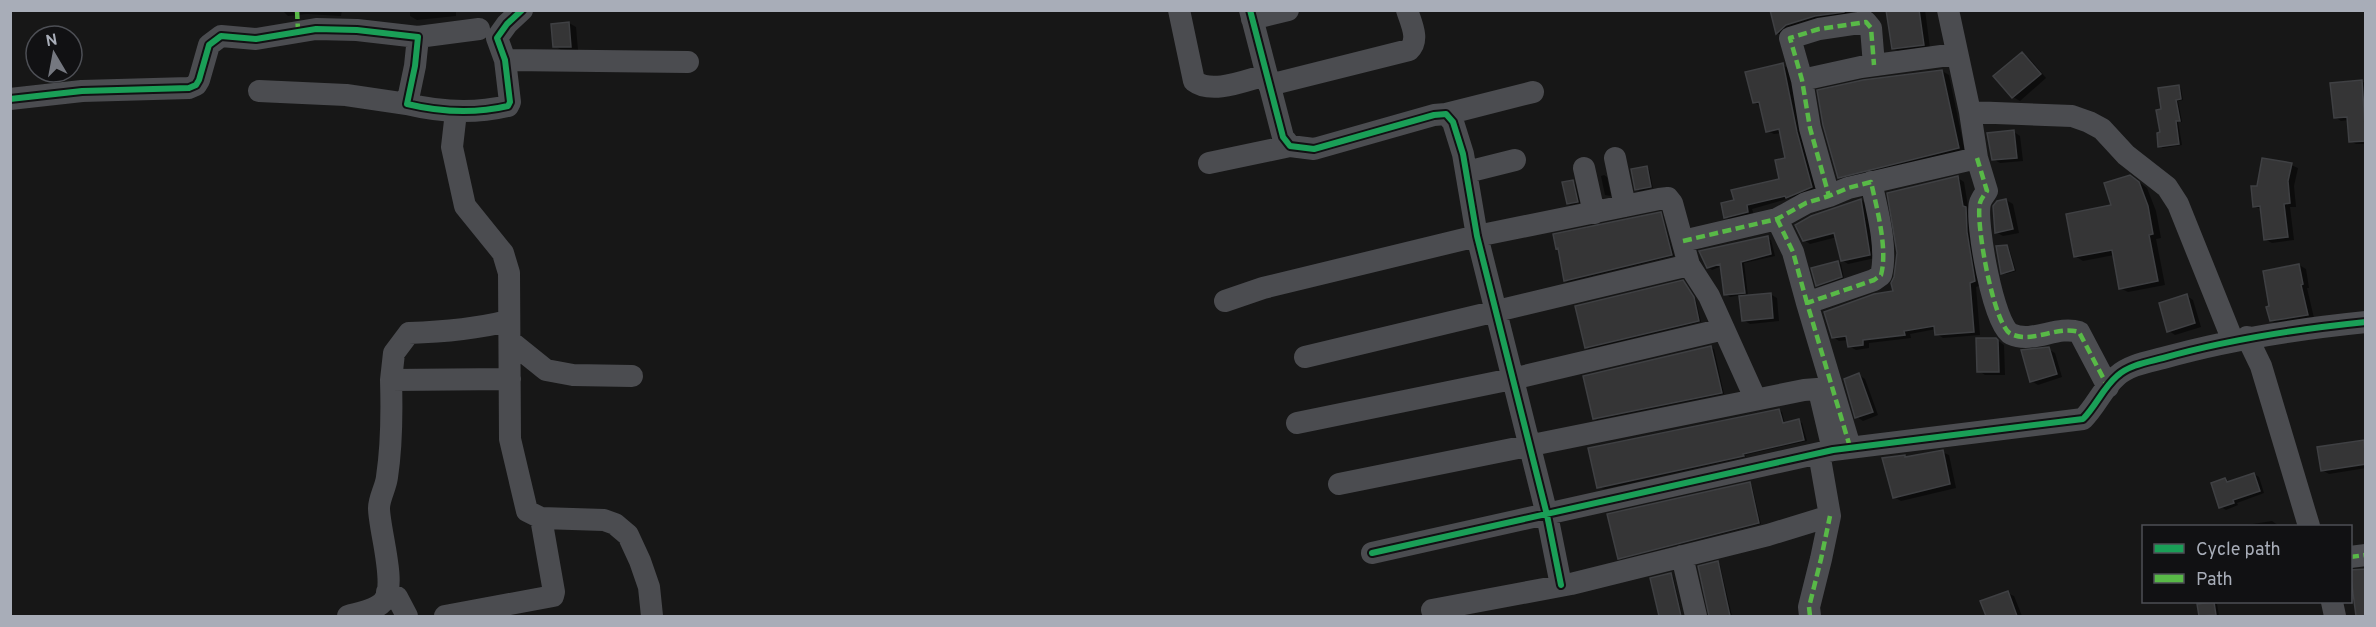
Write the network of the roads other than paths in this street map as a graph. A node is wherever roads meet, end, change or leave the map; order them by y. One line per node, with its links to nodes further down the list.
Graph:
1 (522, 10): 11 (street)
2 (1179, 10): 14 (street)
3 (1288, 10): 6 (street)
4 (1407, 10): 14 (street)
5 (1948, 10): 10 (street)
6 (1251, 15): 14 (street)
7 (298, 21): 9 (street); 18 (street)
8 (479, 30): 9 (street)
9 (418, 37): 19 (street)
10 (1956, 54): 13 (street); 21 (street)
11 (505, 60): 12 (street); 20 (street)
12 (688, 62)
13 (1874, 65): 15 (street); 15 (street)
14 (1268, 80): 23 (street)
15 (1802, 80): 31 (street)
16 (260, 91): 19 (street)
17 (1533, 92): 22 (street)
18 (10, 99)
19 (407, 104): 20 (street)
20 (456, 112): 43 (street)
21 (1970, 112): 25 (street); 44 (street)
22 (1446, 114): 23 (street); 29 (street)
23 (1290, 146): 27 (street)
24 (1615, 158): 32 (street)
25 (1977, 158): 30 (street); 50 (street)
26 (1515, 160): 29 (street)
27 (1209, 163)
28 (1584, 168): 33 (street)
29 (1467, 172): 35 (street)
30 (1871, 182): 31 (street); 39 (street)
31 (1829, 196): 34 (street)
32 (1625, 206): 33 (street); 36 (street)
33 (1594, 213): 35 (street)
34 (1777, 219): 36 (street); 39 (street)
35 (1477, 236): 38 (street); 40 (street)
36 (1683, 242): 37 (street)
37 (1689, 265): 40 (street); 42 (street)
38 (1225, 301)
39 (1807, 303): 54 (street)
40 (1497, 311): 45 (street); 47 (street)
41 (2366, 322): 44 (street)
42 (1724, 329): 47 (street); 51 (street)
43 (509, 331): 46 (street); 48 (street); 49 (street)
44 (2240, 339): 50 (street); 59 (street)
45 (1305, 357)
46 (632, 376)
47 (1512, 378): 52 (street); 53 (street)
48 (510, 379): 49 (street); 58 (street)
49 (391, 380): 63 (street)
50 (2108, 387): 54 (street)
51 (1755, 398): 53 (street); 54 (street)
52 (1297, 423)
53 (1527, 445): 55 (street); 56 (street)
54 (1834, 450): 56 (street); 57 (street)
55 (1339, 484)
56 (1546, 514): 60 (street); 62 (street)
57 (1830, 516): 61 (street); 70 (street)
58 (542, 518): 67 (street); 68 (street)
59 (2309, 525)
60 (1372, 553)
61 (1682, 556): 62 (street); 69 (street)
62 (1561, 585): 64 (street)
63 (387, 592): 65 (street); 66 (street)
64 (1432, 610)
65 (348, 616)
66 (406, 616)
67 (445, 616)
68 (652, 616)
69 (1696, 616)
70 (1810, 616)

